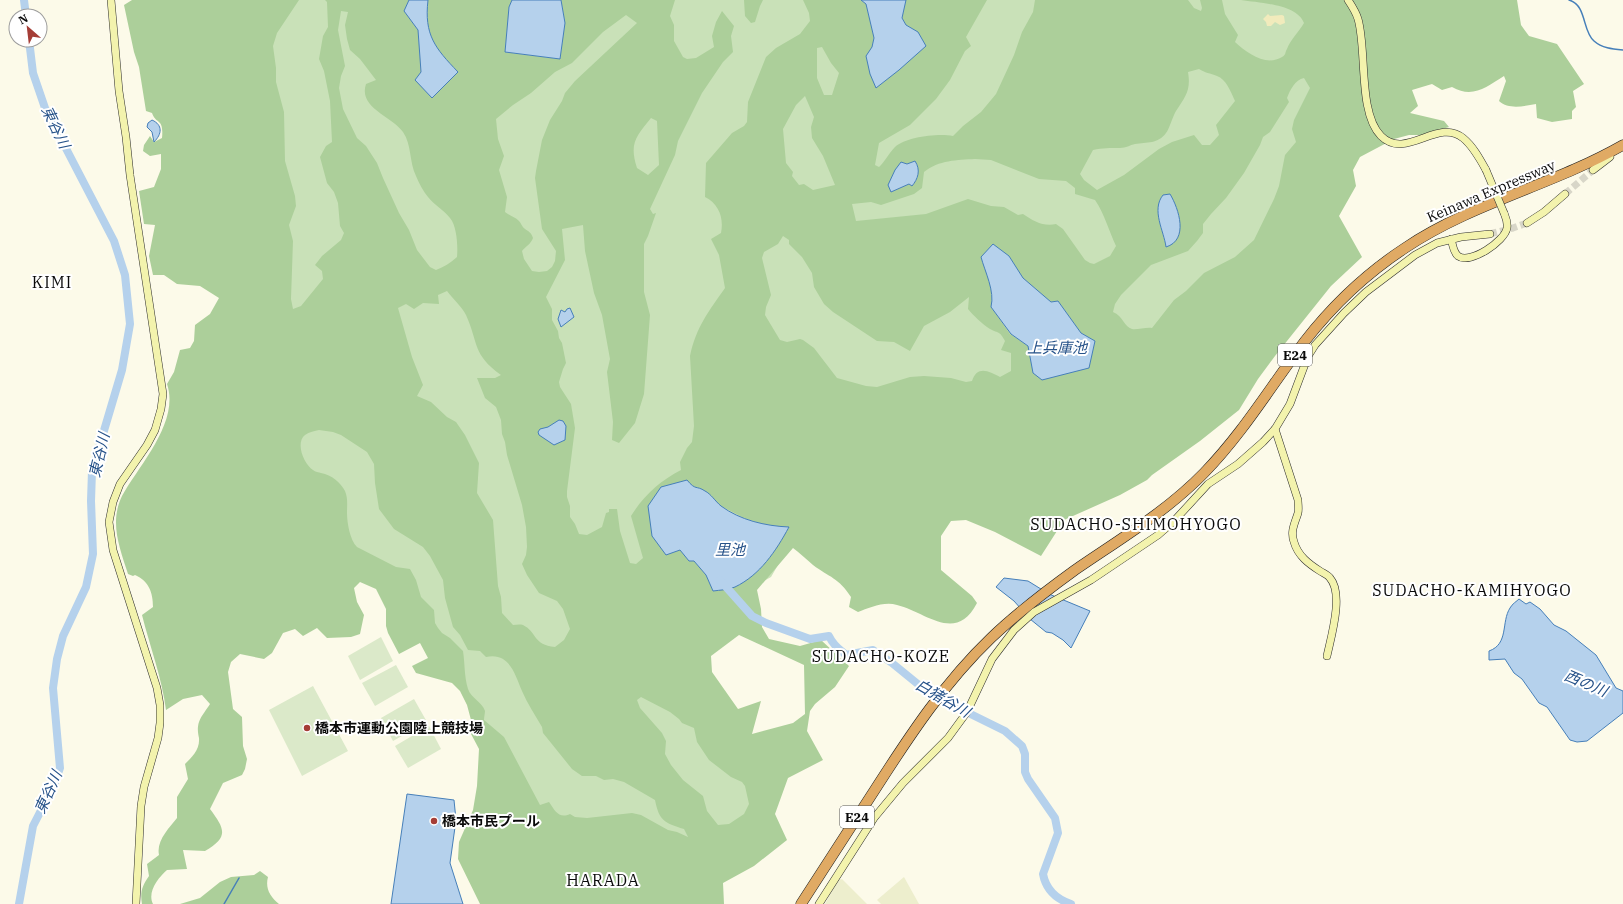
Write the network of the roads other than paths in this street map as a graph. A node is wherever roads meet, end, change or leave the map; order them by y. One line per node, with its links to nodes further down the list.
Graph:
1 (111, 0): 13 (street)
2 (1348, 0): 9 (street, bridge)
3 (1623, 145): 11 (highway, Keinawa Expressway / E24)
4 (1623, 149): 5 (street)
5 (1592, 170)
6 (1565, 194): 7 (street)
7 (1527, 223)
8 (1490, 234): 9 (street)
9 (1451, 239): 10 (street)
10 (1275, 429): 11 (street); 12 (street)
11 (1018, 619): 14 (highway, Keinawa Expressway / E24); 15 (street)
12 (1327, 656)
13 (136, 904)
14 (800, 904)
15 (819, 904)

